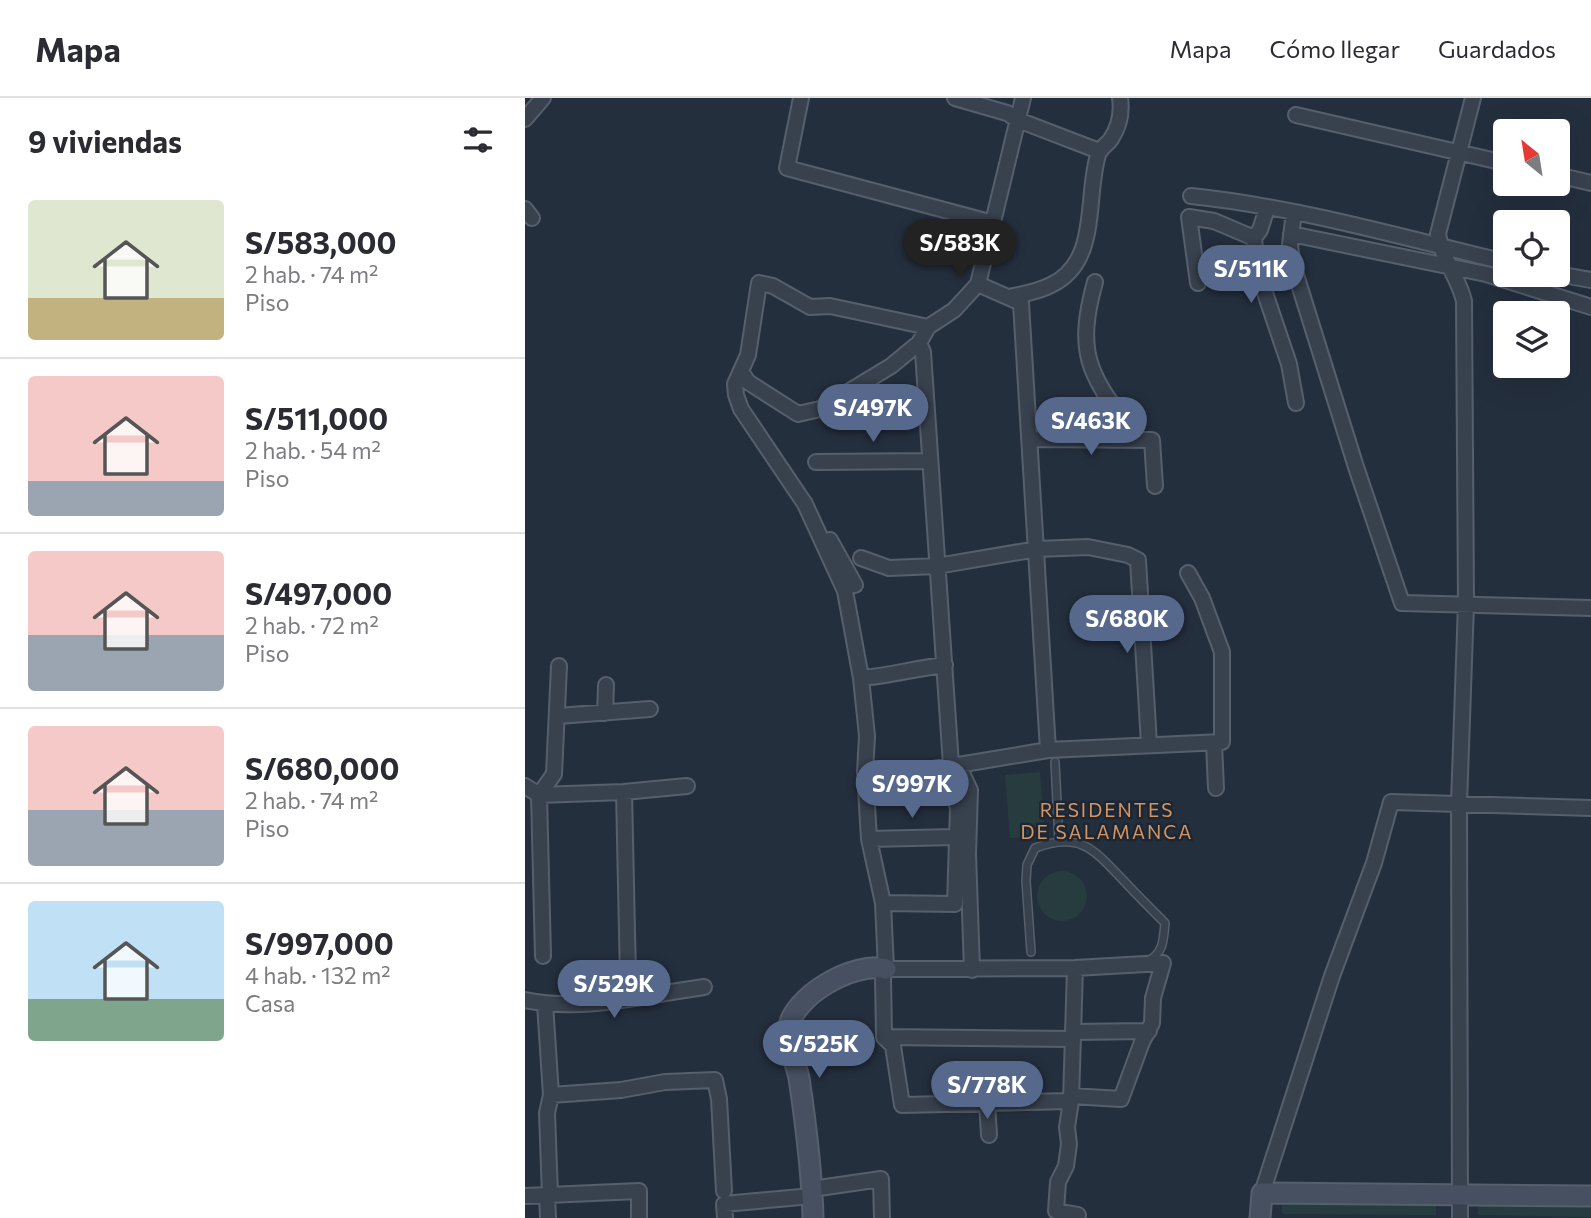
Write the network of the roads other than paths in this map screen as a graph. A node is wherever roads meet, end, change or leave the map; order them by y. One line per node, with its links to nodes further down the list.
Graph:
1 (543, 98): 8 (street)
2 (801, 98): 18 (street)
3 (955, 98): 9 (street)
4 (1023, 98): 9 (street)
5 (1121, 98): 10 (street)
6 (1473, 98): 11 (street)
7 (1296, 115): 11 (street)
8 (525, 119)
9 (1018, 120): 10 (street); 18 (street)
10 (1099, 151): 29 (street)
11 (1459, 152): 12 (street); 21 (street)
12 (1493, 160)
13 (1570, 179): 14 (street)
14 (1591, 183)
15 (1191, 196): 16 (street)
16 (1267, 208): 17 (street); 20 (street)
17 (1294, 212): 19 (street); 21 (street)
18 (993, 222): 28 (street)
19 (1291, 234): 23 (street); 46 (street)
20 (1254, 238): 27 (street); 34 (street)
21 (1440, 247): 22 (street); 23 (street)
22 (1493, 259)
23 (1447, 265): 30 (street); 46 (street)
24 (1570, 276): 25 (street)
25 (1591, 280)
26 (1095, 282): 36 (street)
27 (1198, 283)
28 (978, 284): 29 (street); 31 (street)
29 (1009, 297): 35 (street)
30 (1591, 307)
31 (928, 327): 32 (street); 33 (street)
32 (919, 343): 33 (street); 37 (street)
33 (741, 373): 40 (street)
34 (1296, 403)
35 (1030, 439): 36 (street); 41 (street)
36 (1137, 440): 39 (street)
37 (930, 461): 38 (street); 43 (street)
38 (816, 462)
39 (1155, 485)
40 (805, 504): 45 (street); 50 (street)
41 (1037, 549): 43 (street); 56 (street); 57 (street)
42 (860, 558): 43 (street)
43 (937, 566): 48 (street)
44 (1188, 573): 55 (street)
45 (855, 585)
46 (1466, 604): 47 (street); 65 (street)
47 (1591, 608)
48 (945, 665): 50 (street); 58 (street)
49 (559, 666): 54 (street)
50 (861, 678): 59 (street)
51 (606, 685): 53 (street)
52 (650, 709): 53 (street)
53 (605, 713): 54 (street)
54 (558, 716): 64 (street)
55 (1214, 743): 56 (street); 62 (street)
56 (1149, 744): 57 (street)
57 (1051, 756): 58 (street); 69 (lane)
58 (951, 765): 59 (street); 67 (street); 76 (street)
59 (865, 772): 68 (street)
60 (525, 786): 64 (street)
61 (687, 786): 63 (street)
62 (1216, 788)
63 (624, 792): 64 (street); 77 (street)
64 (539, 795): 72 (street)
65 (1459, 804): 66 (street); 90 (street); 91 (street)
66 (1591, 808)
67 (955, 837): 68 (street); 70 (street)
68 (869, 839): 70 (street)
69 (1059, 842): 71 (lane); 73 (lane)
70 (883, 903): 75 (street)
71 (1031, 952)
72 (543, 956)
73 (1144, 964): 74 (street); 81 (street)
74 (1075, 968): 76 (street); 82 (street)
75 (886, 969): 76 (street); 83 (street); 89 (street)
76 (972, 970)
77 (628, 978)
78 (704, 987): 80 (street)
79 (525, 1000): 80 (street)
80 (545, 1004): 84 (street)
81 (1149, 1031): 82 (street); 85 (street)
82 (1073, 1035): 83 (street); 85 (street)
83 (884, 1037): 86 (street)
84 (551, 1095): 88 (street); 92 (street)
85 (1071, 1099): 86 (street); 95 (street)
86 (987, 1103): 87 (street)
87 (989, 1135)
88 (724, 1191)
89 (812, 1192): 98 (street); 99 (street); 100 (street)
90 (1262, 1193): 91 (street); 101 (street)
91 (1461, 1194): 94 (street); 102 (street)
92 (548, 1195): 93 (street); 96 (street); 97 (street)
93 (525, 1196)
94 (1591, 1196)
95 (1077, 1215)
96 (548, 1218)
97 (639, 1218)
98 (725, 1218)
99 (813, 1218)
100 (882, 1218)
101 (1261, 1218)
102 (1460, 1218)

